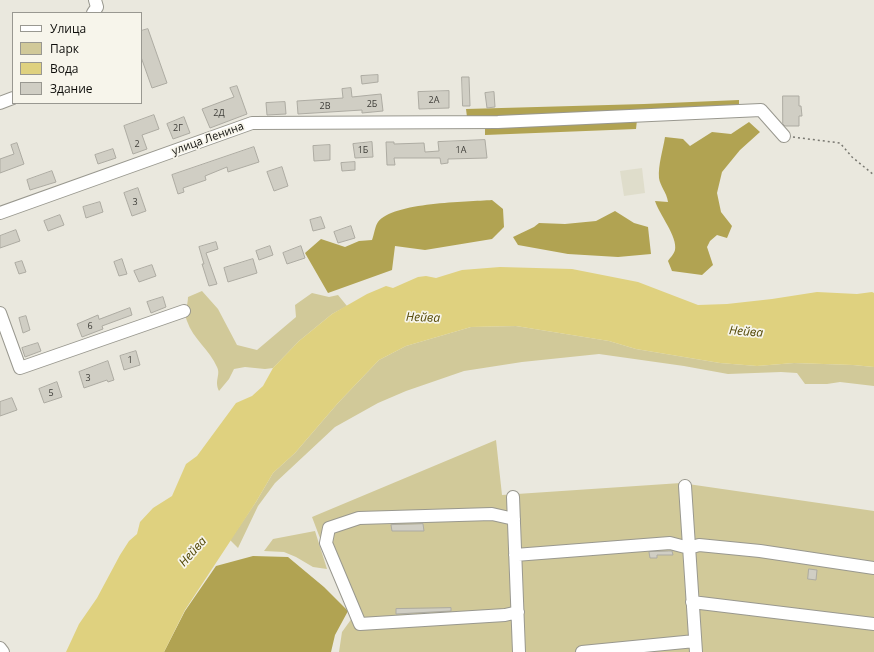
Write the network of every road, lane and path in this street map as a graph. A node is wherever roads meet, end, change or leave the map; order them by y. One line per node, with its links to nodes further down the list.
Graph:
1 (95, 0): 2 (street)
2 (94, 12)
3 (12, 98): 4 (street)
4 (0, 103)
5 (784, 136): 6 (path); 7 (street, улица Ленина)
6 (874, 175)
7 (0, 213)
8 (184, 311): 10 (street)
9 (0, 313): 10 (street)
10 (3, 333)
11 (685, 486): 14 (street)
12 (513, 497): 13 (street)
13 (514, 519): 15 (street); 18 (street)
14 (689, 548): 15 (street); 16 (street); 17 (street)
15 (515, 556): 18 (street)
16 (874, 568)
17 (692, 602): 19 (street); 20 (street)
18 (518, 612): 23 (street)
19 (874, 624)
20 (695, 646): 24 (street)
21 (0, 648): 22 (street)
22 (3, 652)
23 (519, 652)
24 (582, 652)

